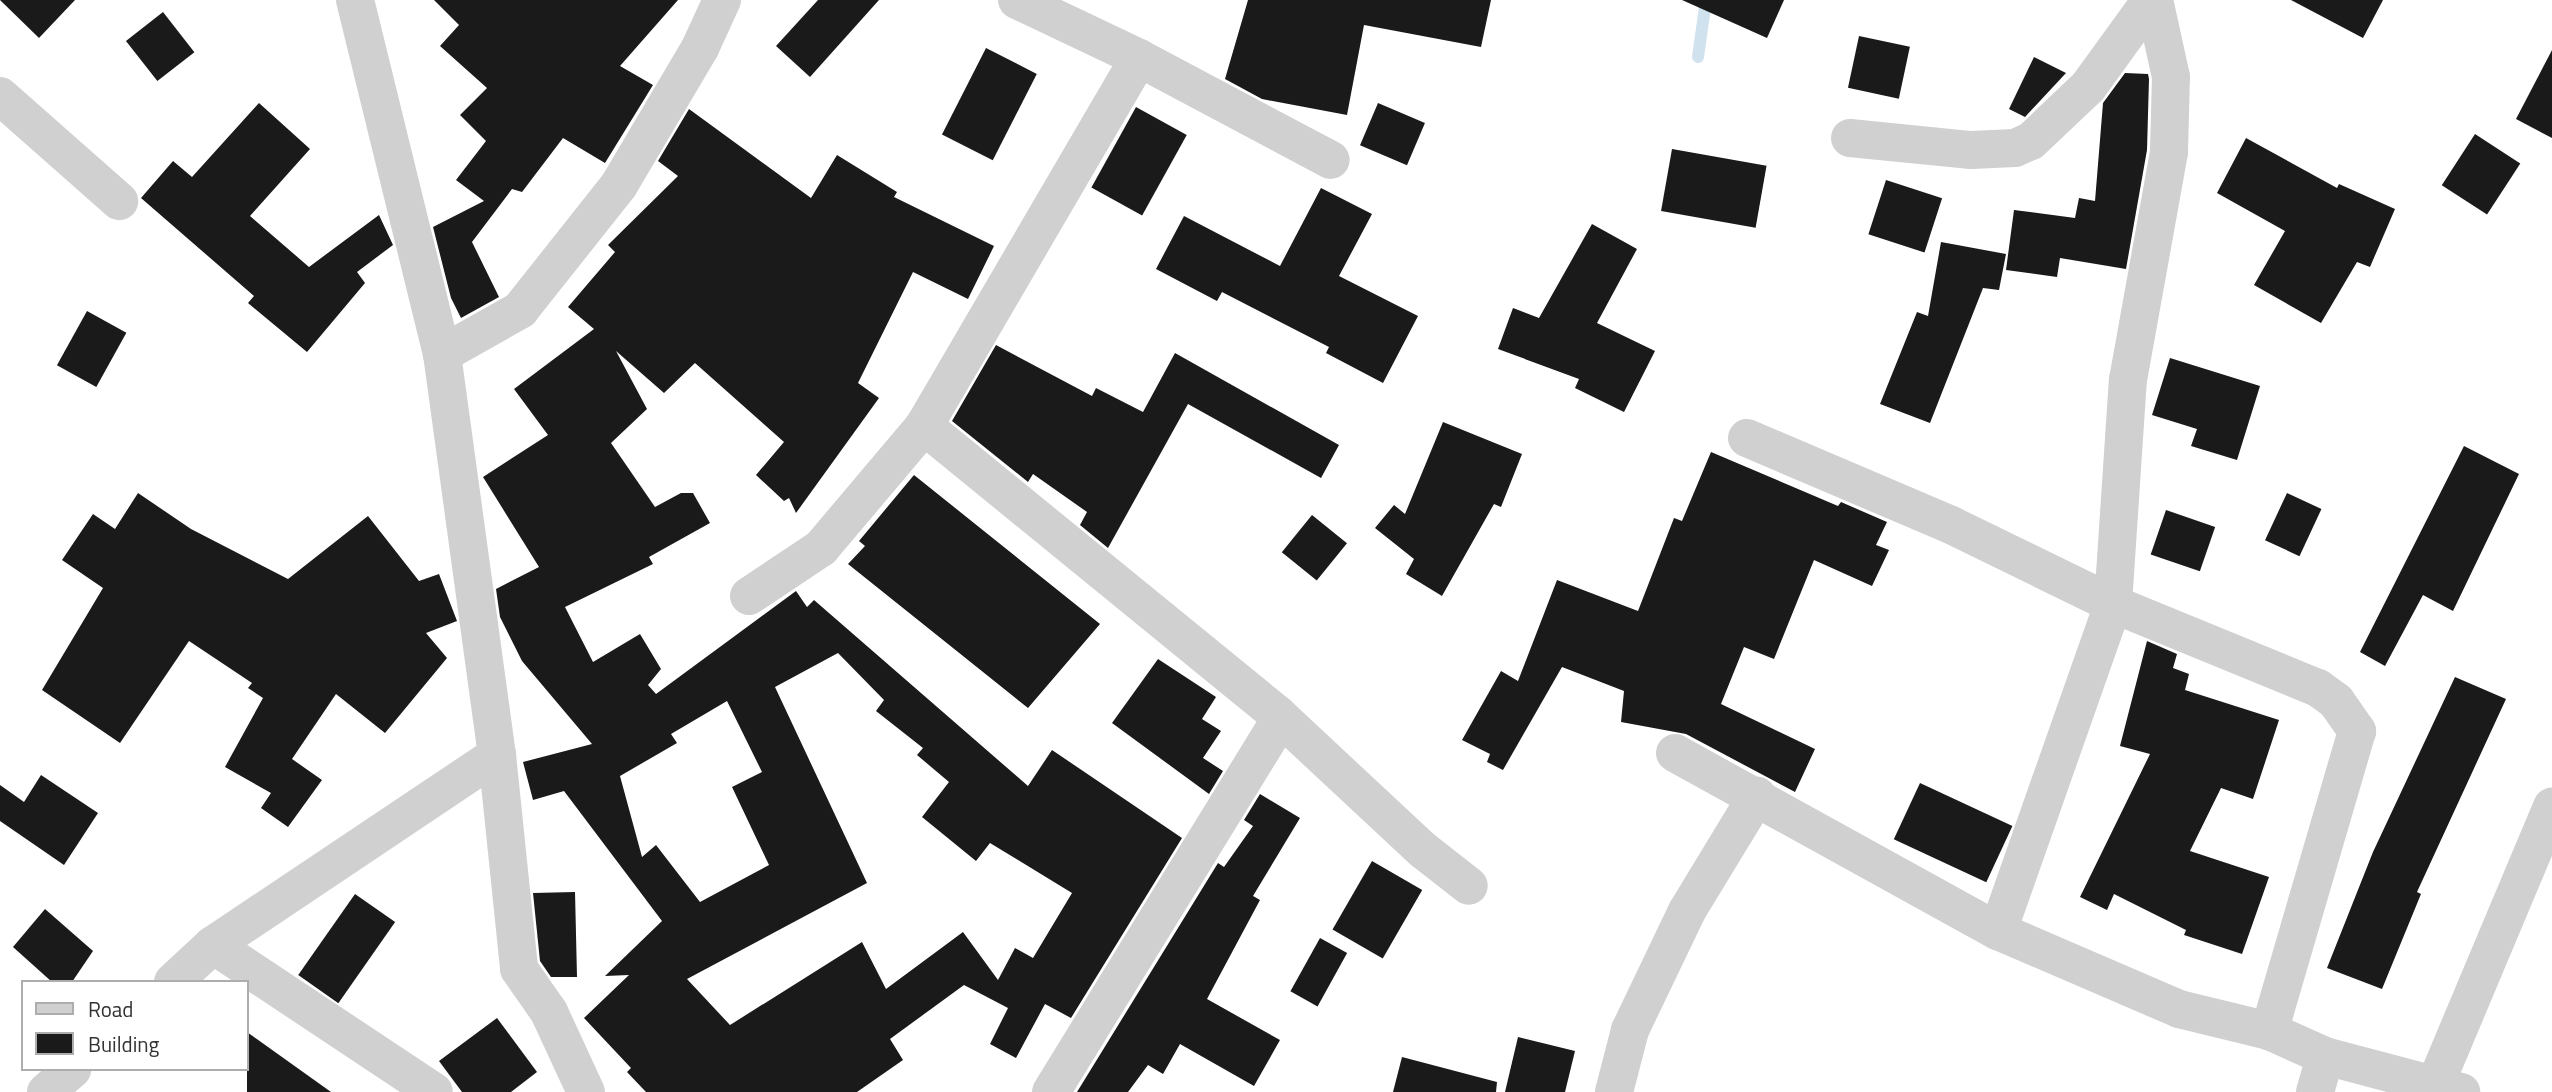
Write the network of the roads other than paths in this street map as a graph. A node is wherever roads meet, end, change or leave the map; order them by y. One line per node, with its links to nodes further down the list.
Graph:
1 (355, 0): 10 (street)
2 (722, 0): 10 (street)
3 (1017, 0): 5 (street)
4 (2152, 0): 7 (street); 14 (street)
5 (1139, 58): 8 (street); 11 (street)
6 (0, 96): 9 (street)
7 (1850, 138)
8 (1331, 160)
9 (119, 201)
10 (442, 354): 17 (street)
11 (924, 426): 13 (street); 15 (street)
12 (1747, 438): 14 (street)
13 (749, 596)
14 (2113, 604): 21 (street); 24 (street)
15 (1280, 720): 20 (street); 31 (street)
16 (1675, 753): 18 (street)
17 (498, 755): 22 (street); 30 (street)
18 (1757, 796): 21 (street); 32 (street)
19 (2552, 807): 27 (street)
20 (1469, 886)
21 (1998, 931): 24 (street)
22 (213, 945): 23 (street); 29 (street)
23 (175, 980)
24 (2269, 1031): 25 (street)
25 (2325, 1056): 27 (street); 33 (street)
26 (70, 1071): 28 (street)
27 (2448, 1088)
28 (46, 1092)
29 (434, 1092)
30 (586, 1092)
31 (1051, 1092)
32 (1614, 1092)
33 (2315, 1092)

